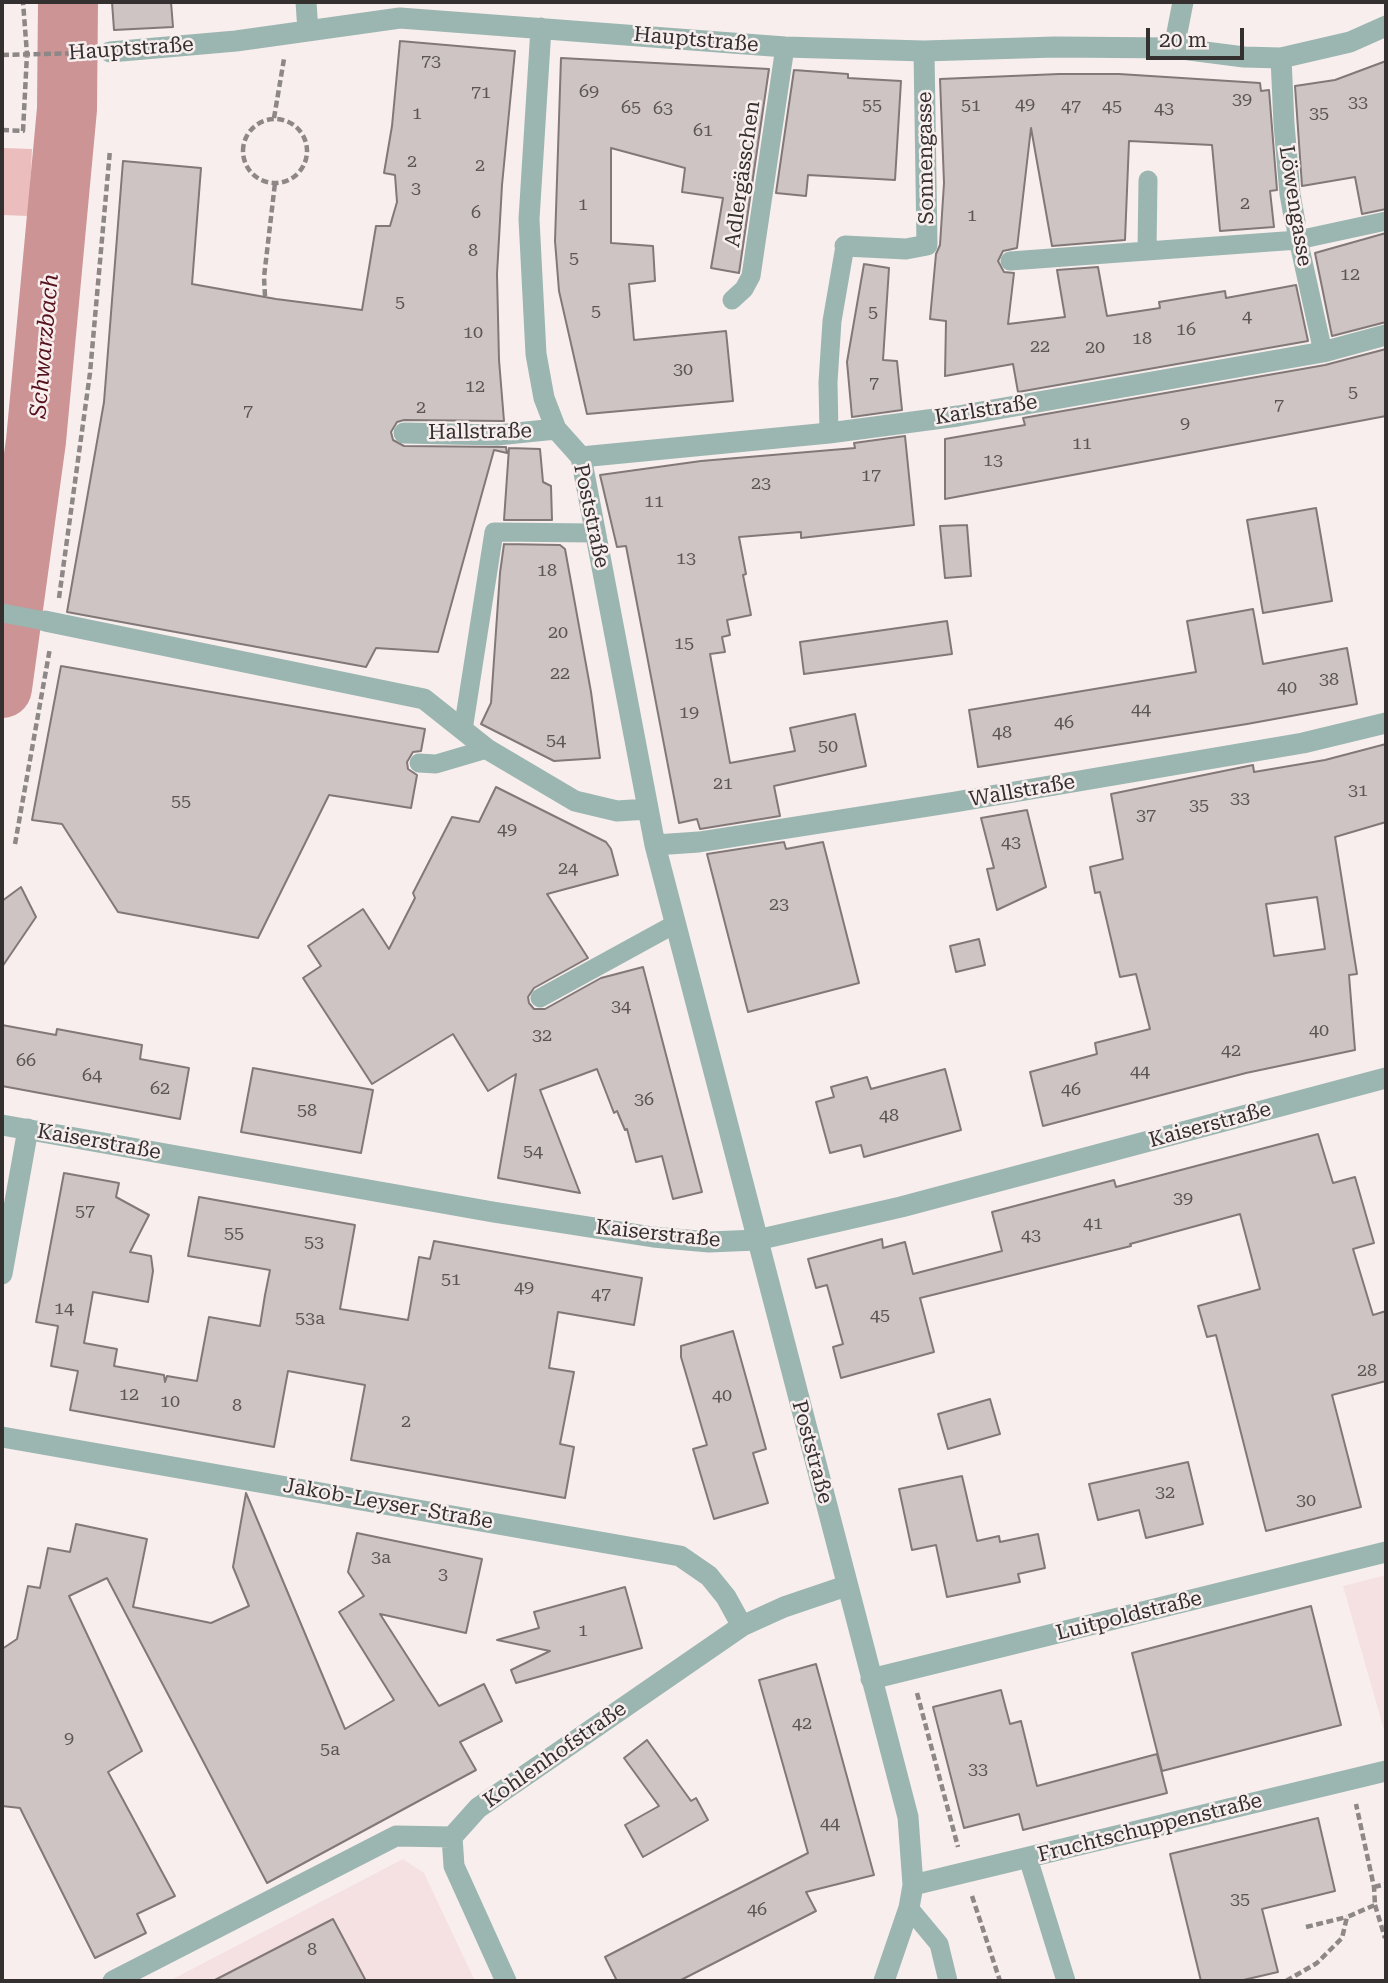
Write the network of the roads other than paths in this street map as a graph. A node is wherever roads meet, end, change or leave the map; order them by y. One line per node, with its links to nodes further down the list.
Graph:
1 (306, 2): 5 (street)
2 (1183, 2): 7 (street)
3 (1386, 26): 10 (street, Hauptstraße)
4 (541, 28): 5 (street, Hauptstraße); 6 (street, Hauptstraße); 20 (street, Poststraße)
5 (307, 31): 9 (street, Hauptstraße)
6 (785, 47): 8 (street, Hauptstraße); 17 (lane, Adlergässchen)
7 (1174, 48): 8 (street, Hauptstraße); 10 (street, Hauptstraße)
8 (924, 51): 14 (street, Sonnengasse)
9 (110, 52)
10 (1281, 58): 13 (street, Löwengasse)
11 (1148, 180): 15 (lane)
12 (1386, 221): 13 (lane)
13 (1296, 231): 15 (lane); 19 (lane, Löwengasse)
14 (845, 246): 22 (lane, Sonnengasse)
15 (1147, 251): 16 (lane)
16 (1010, 261)
17 (732, 300)
18 (1386, 335): 19 (street, Karlstraße)
19 (1323, 352): 22 (street, Karlstraße)
20 (556, 429): 21 (street, Hallstraße); 23 (street, Poststraße)
21 (404, 433)
22 (829, 433): 23 (street, Karlstraße)
23 (581, 457): 24 (street, Poststraße)
24 (595, 533): 28 (lane); 31 (street, Poststraße)
25 (2, 613): 26 (lane)
26 (50, 622): 28 (street)
27 (1386, 723): 32 (street, Wallstraße)
28 (463, 730): 29 (street)
29 (487, 749): 30 (lane); 31 (street)
30 (419, 763)
31 (648, 809): 32 (street, Poststraße)
32 (655, 845): 33 (street, Poststraße)
33 (675, 923): 34 (lane); 38 (street, Poststraße)
34 (540, 998)
35 (1386, 1079): 38 (street, Kaiserstraße)
36 (2, 1125): 37 (street, Kaiserstraße)
37 (28, 1129): 38 (street, Kaiserstraße); 39 (street)
38 (757, 1240): 42 (street, Poststraße)
39 (2, 1274)
40 (2, 1437): 43 (street, Jakob-Leyser-Straße)
41 (1386, 1552): 44 (street, Luitpoldstraße)
42 (846, 1586): 43 (street, Kohlenhofstraße); 44 (street, Poststraße)
43 (742, 1626): 46 (street, Kohlenhofstraße)
44 (871, 1679): 48 (street, Poststraße)
45 (1386, 1771): 47 (street, Fruchtschuppenstraße)
46 (452, 1837): 50 (street); 51 (street)
47 (1028, 1858): 48 (street, Fruchtschuppenstraße); 54 (lane)
48 (913, 1885): 49 (street, Poststraße)
49 (909, 1908): 52 (street, Poststraße); 53 (lane)
50 (113, 1981)
51 (506, 1981)
52 (884, 1981)
53 (948, 1981)
54 (1066, 1981)

